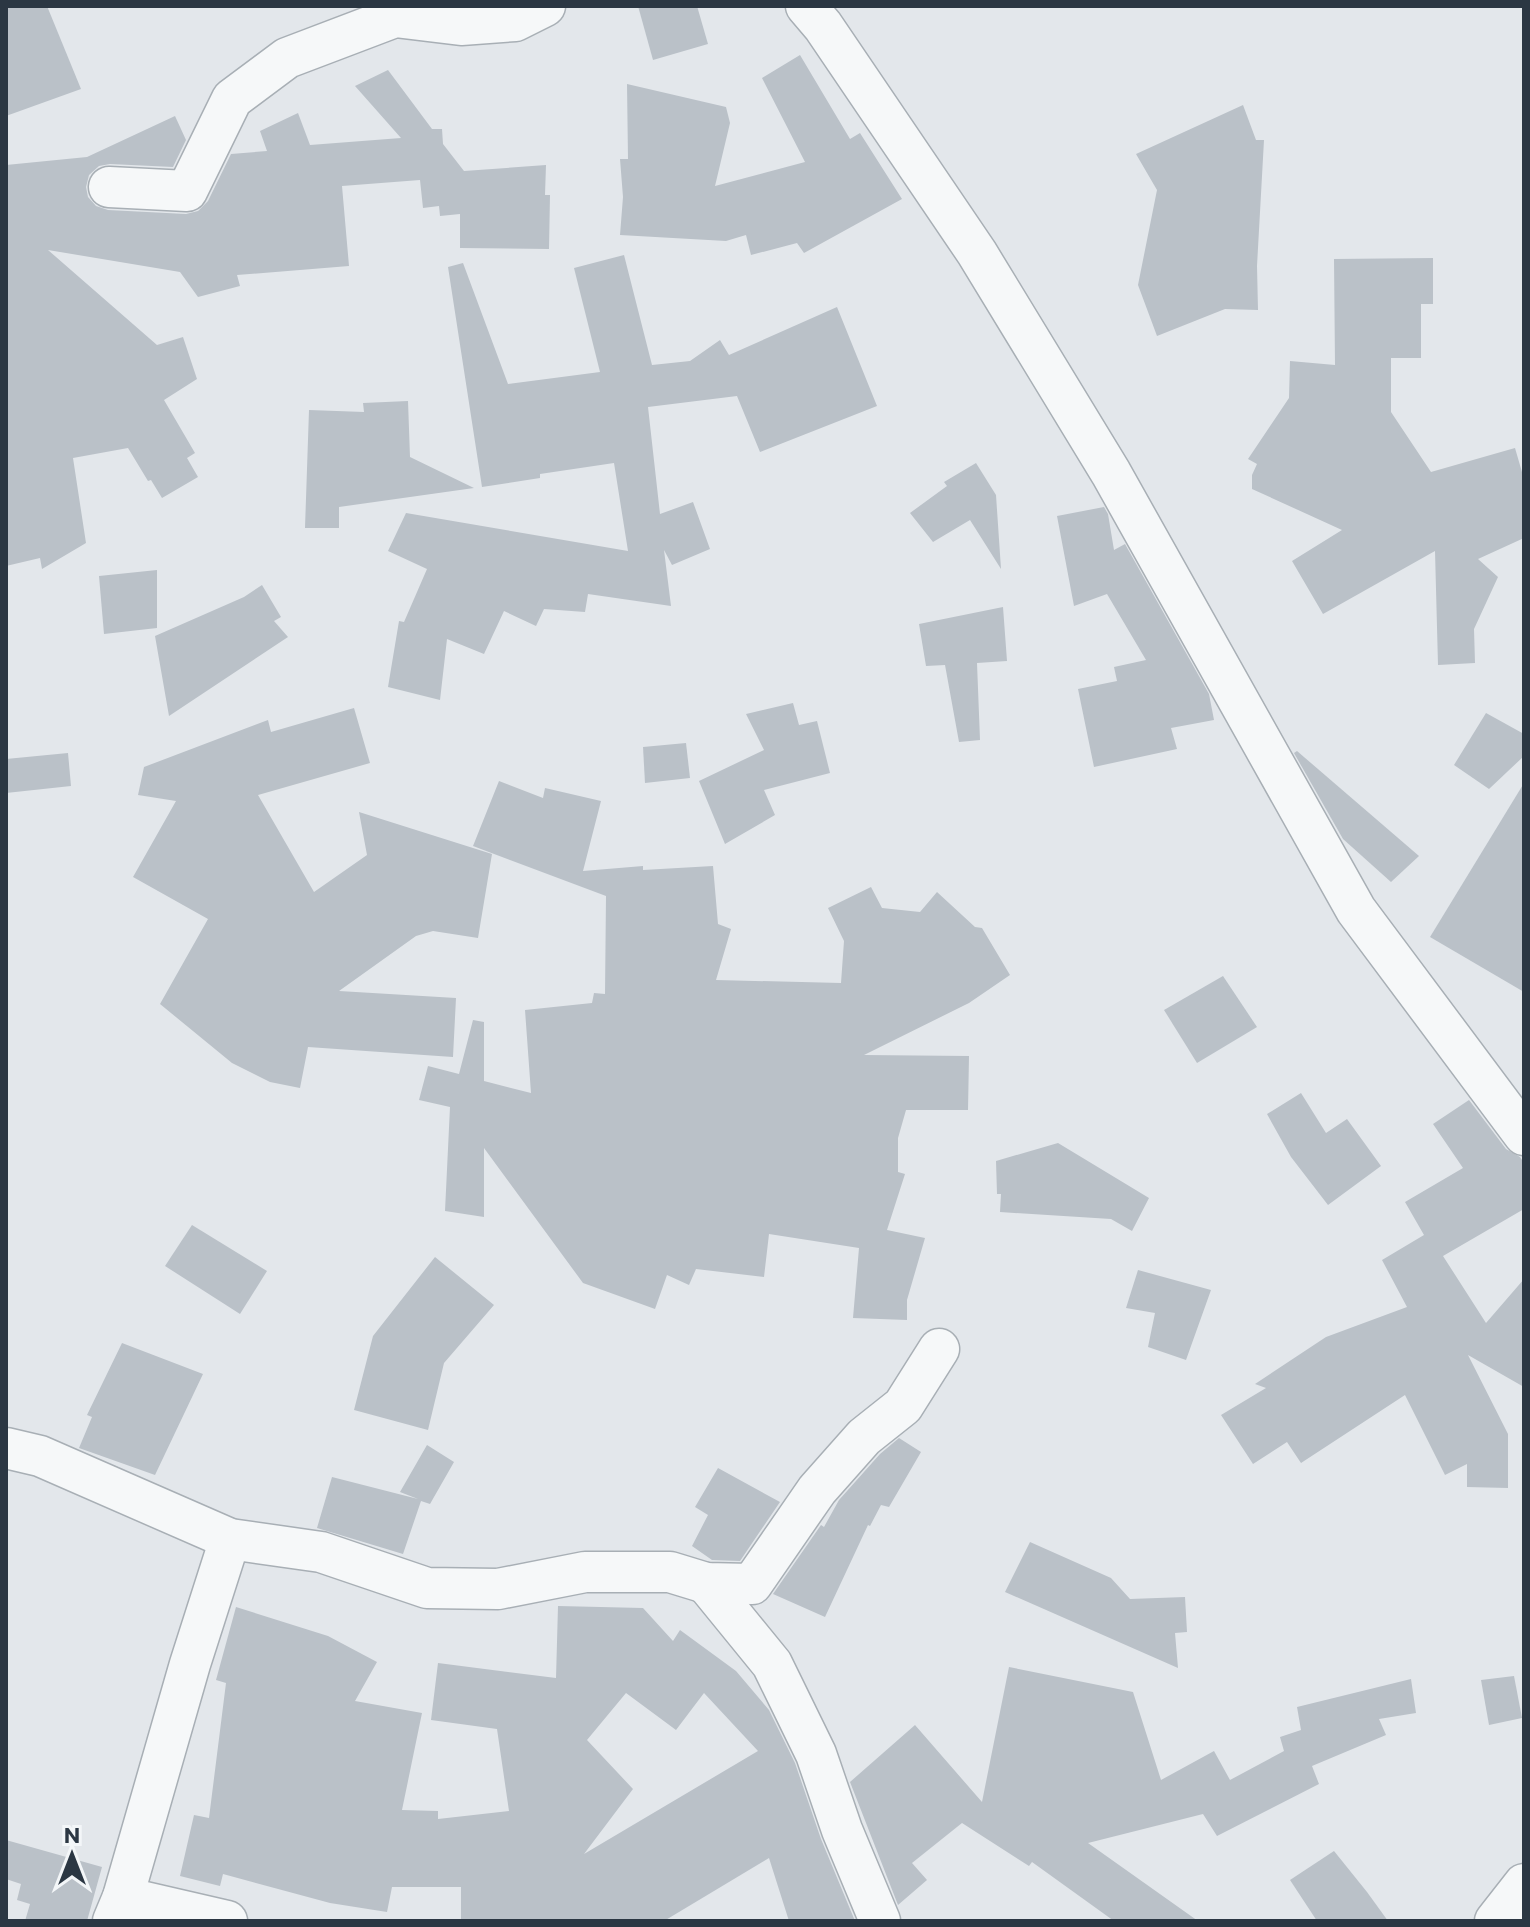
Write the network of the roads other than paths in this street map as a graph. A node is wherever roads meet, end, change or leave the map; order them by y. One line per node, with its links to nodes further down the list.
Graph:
1 (545, 6): 3 (street)
2 (806, 6): 4 (street)
3 (109, 187)
4 (1524, 1135)
5 (939, 1349): 8 (street)
6 (6, 1448): 7 (street)
7 (230, 1539): 8 (street); 10 (street)
8 (706, 1583): 12 (street)
9 (1524, 1884): 13 (street)
10 (118, 1909): 11 (street)
11 (227, 1921)
12 (880, 1921)
13 (1495, 1921)

